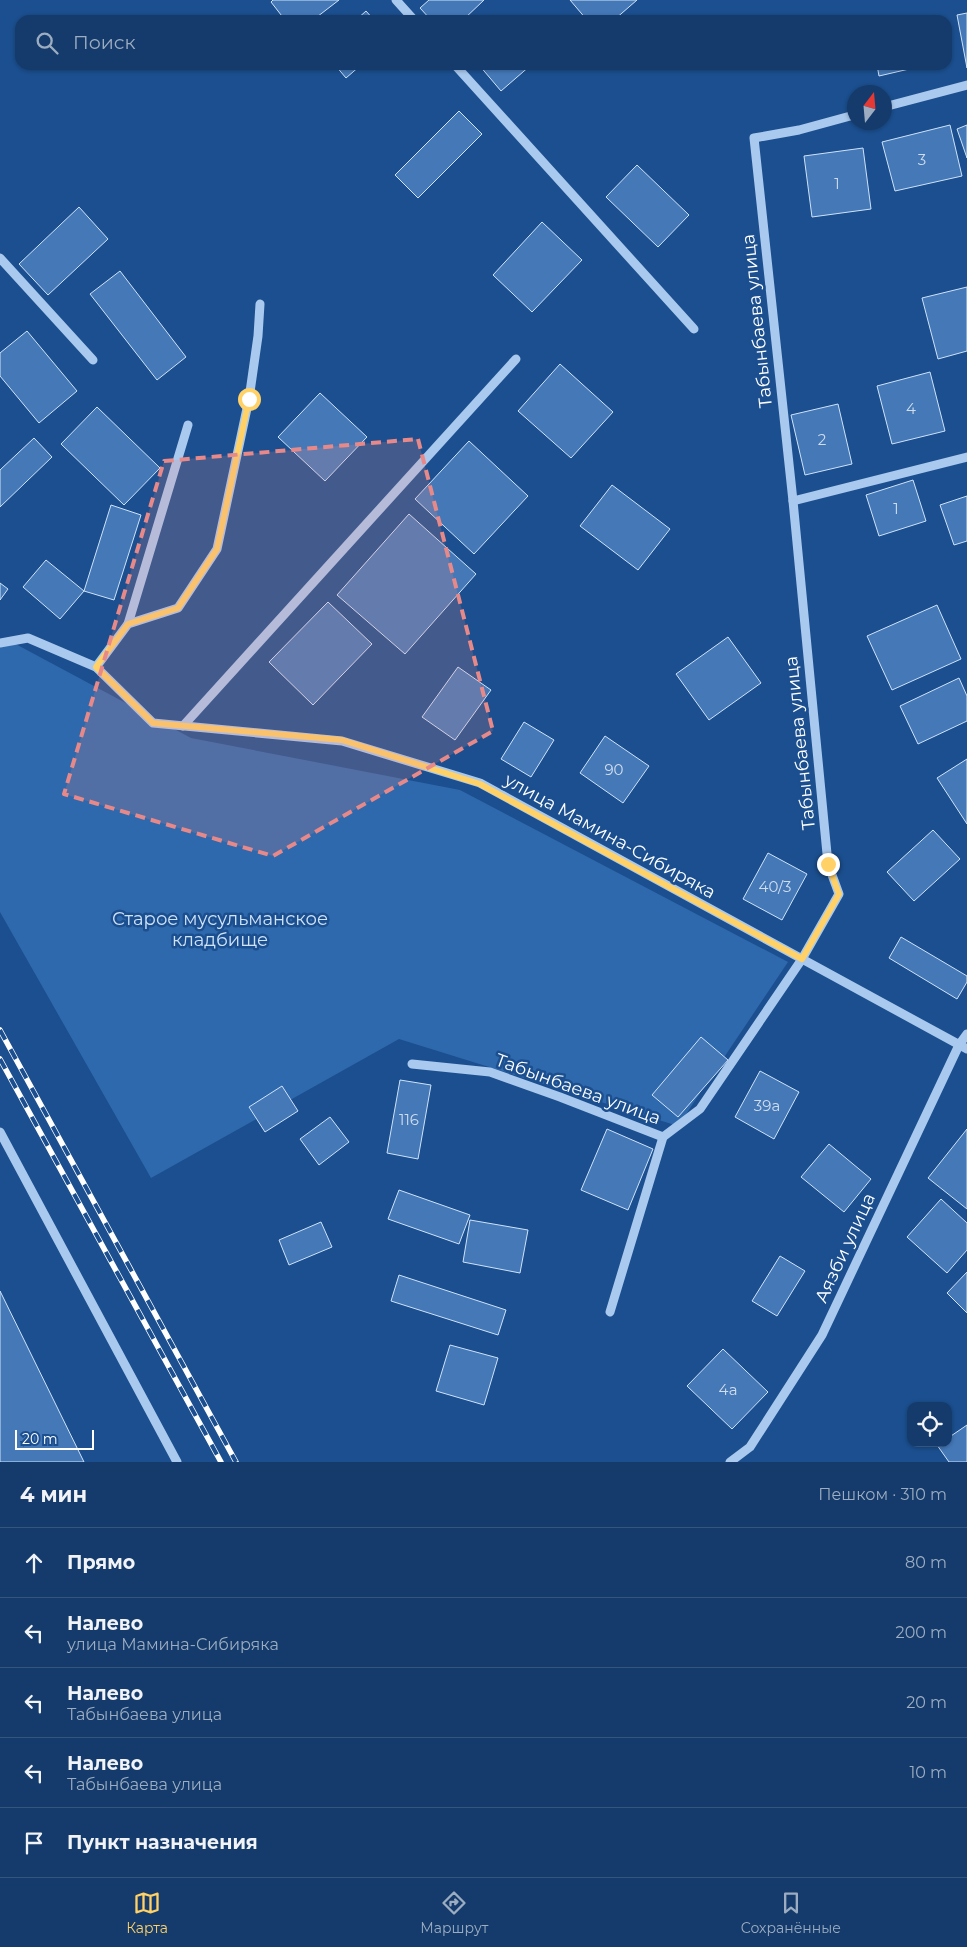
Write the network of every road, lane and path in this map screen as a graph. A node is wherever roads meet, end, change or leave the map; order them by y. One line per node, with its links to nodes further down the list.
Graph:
1 (396, 0): 2 (street)
2 (410, 15)
3 (460, 70): 9 (street)
4 (967, 85): 5 (street)
5 (892, 105)
6 (847, 117): 14 (street, Табынбаева улица)
7 (0, 258): 11 (street)
8 (260, 304): 15 (street)
9 (694, 329)
10 (516, 359): 18 (street)
11 (93, 360)
12 (188, 425): 15 (street)
13 (967, 457): 14 (street)
14 (793, 501): 19 (street, Табынбаева улица)
15 (128, 624): 17 (street)
16 (0, 643): 17 (street, улица Мамина-Сибиряка)
17 (96, 667): 18 (street, улица Мамина-Сибиряка)
18 (183, 726): 19 (street, улица Мамина-Сибиряка)
19 (802, 959): 21 (street, улица Мамина-Сибиряка); 24 (street, Табынбаева улица)
20 (967, 1034): 21 (street, Аязби улица)
21 (963, 1047): 27 (street, Аязби улица)
22 (412, 1064): 24 (street, Табынбаева улица)
23 (0, 1132): 26 (street)
24 (663, 1137): 25 (street)
25 (610, 1312)
26 (177, 1462)
27 (730, 1462)

